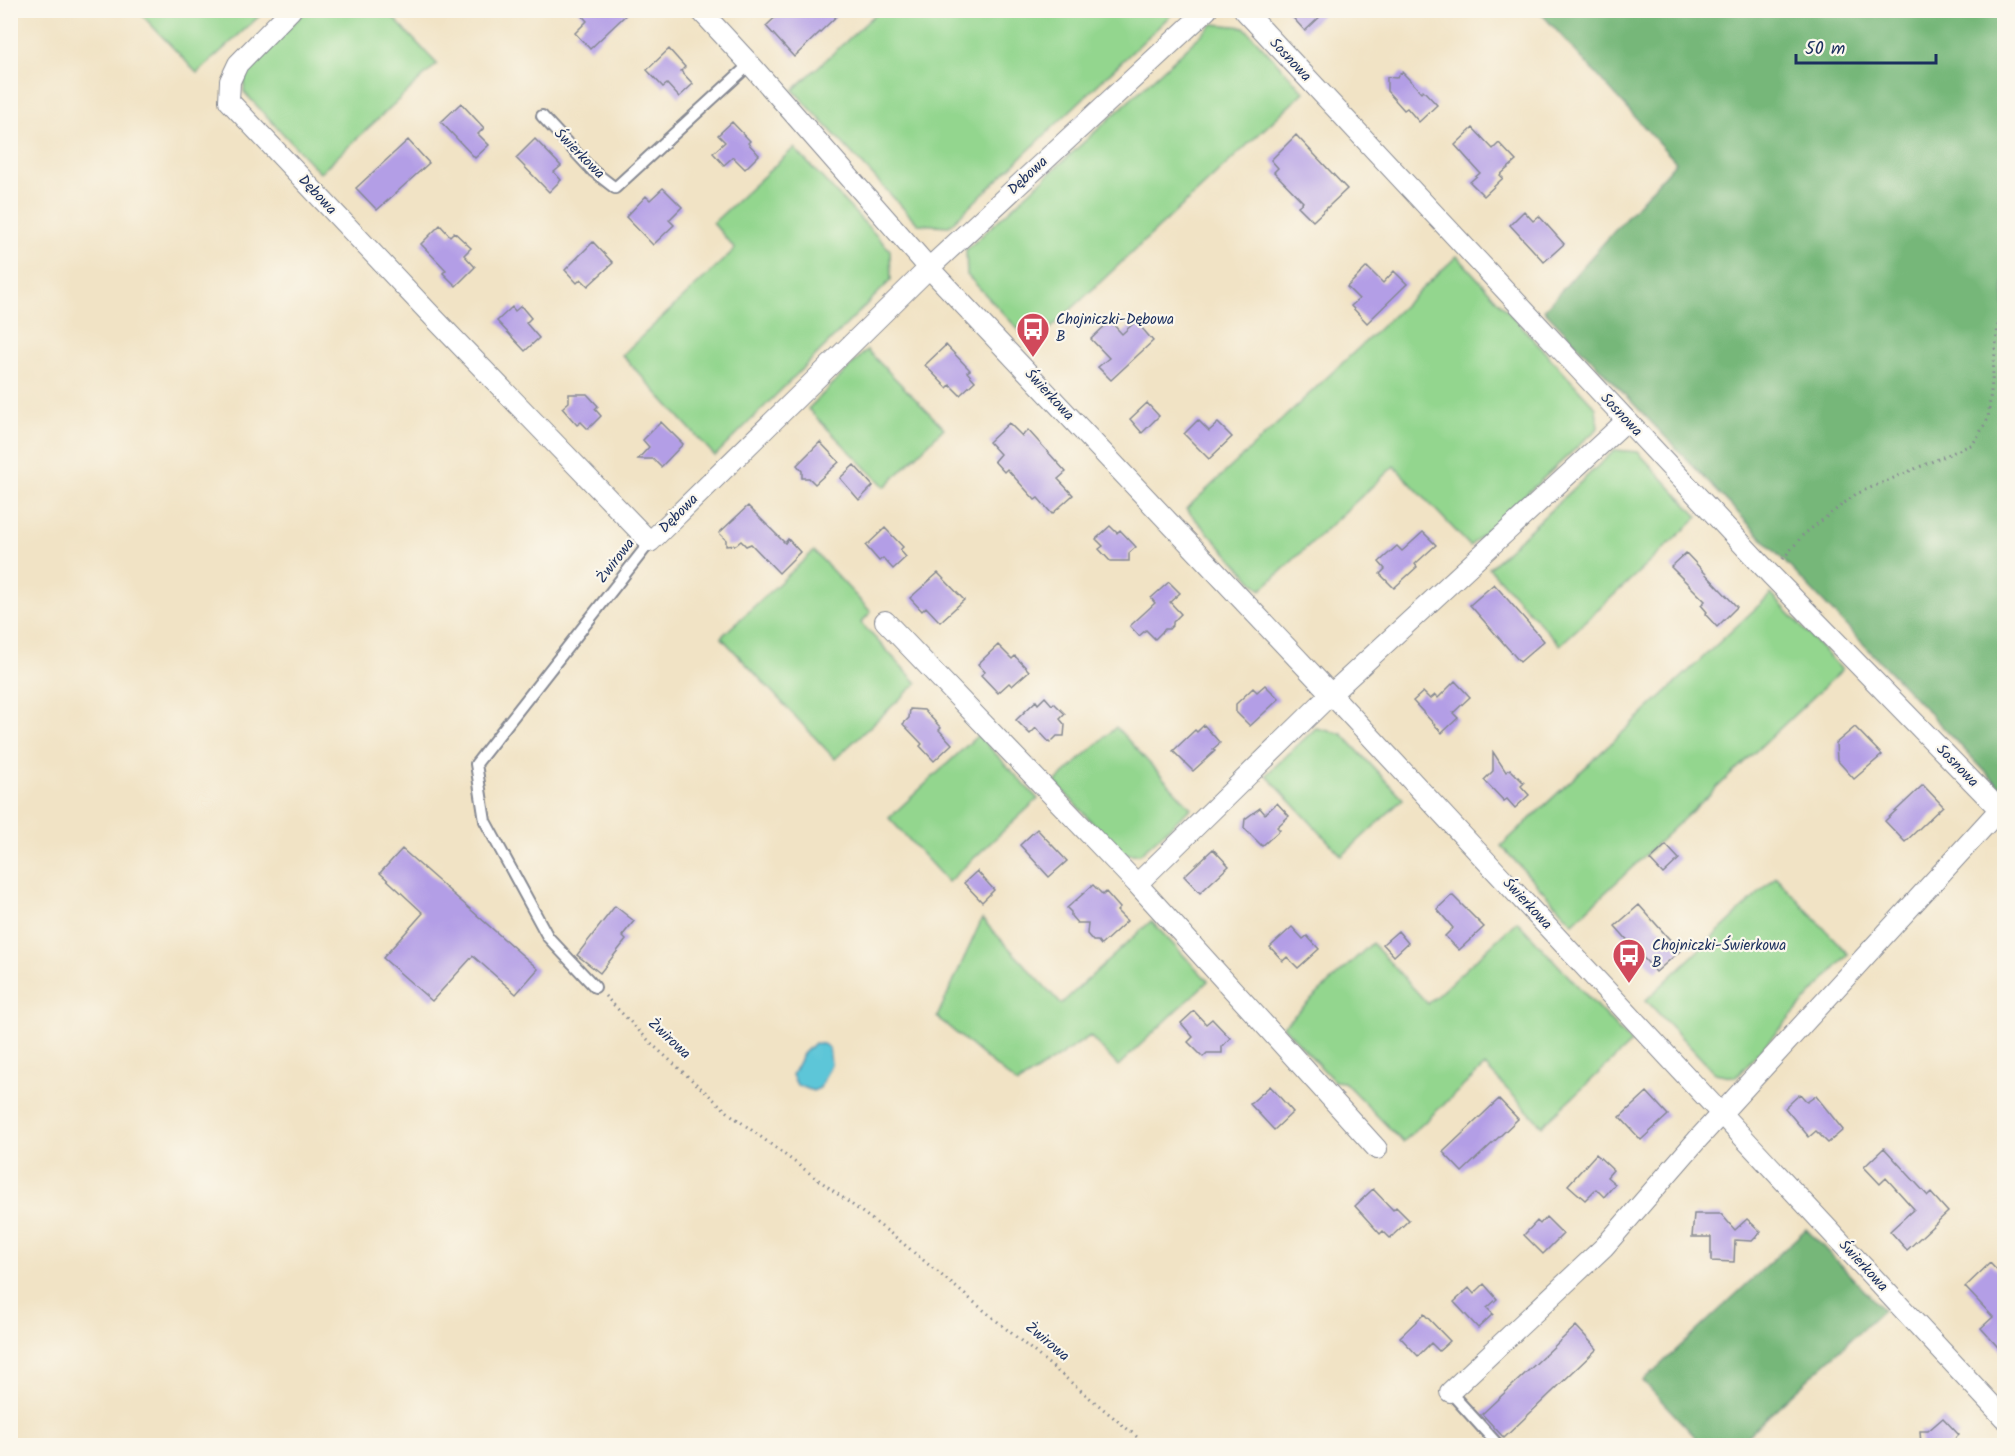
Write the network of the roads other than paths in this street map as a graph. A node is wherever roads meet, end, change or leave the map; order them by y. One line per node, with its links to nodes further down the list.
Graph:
1 (291, 10): 9 (street, Dębowa)
2 (700, 10): 5 (street, Świerkowa)
3 (1207, 10): 7 (street, Dębowa)
4 (1244, 10): 8 (street, Sosnowa)
5 (750, 64): 6 (lane, Świerkowa); 7 (street, Świerkowa)
6 (542, 116)
7 (929, 268): 9 (street, Dębowa); 11 (street, Świerkowa)
8 (1626, 421): 11 (street); 12 (street, Sosnowa)
9 (650, 542): 14 (lane, Żwirowa)
10 (885, 621): 13 (street)
11 (1331, 694): 13 (street); 15 (street, Świerkowa)
12 (2003, 809): 15 (street)
13 (1137, 884): 16 (street)
14 (596, 987)
15 (1722, 1114): 17 (street); 18 (street, Świerkowa)
16 (1377, 1149)
17 (1450, 1392): 19 (lane)
18 (2004, 1418)
19 (1498, 1446)

